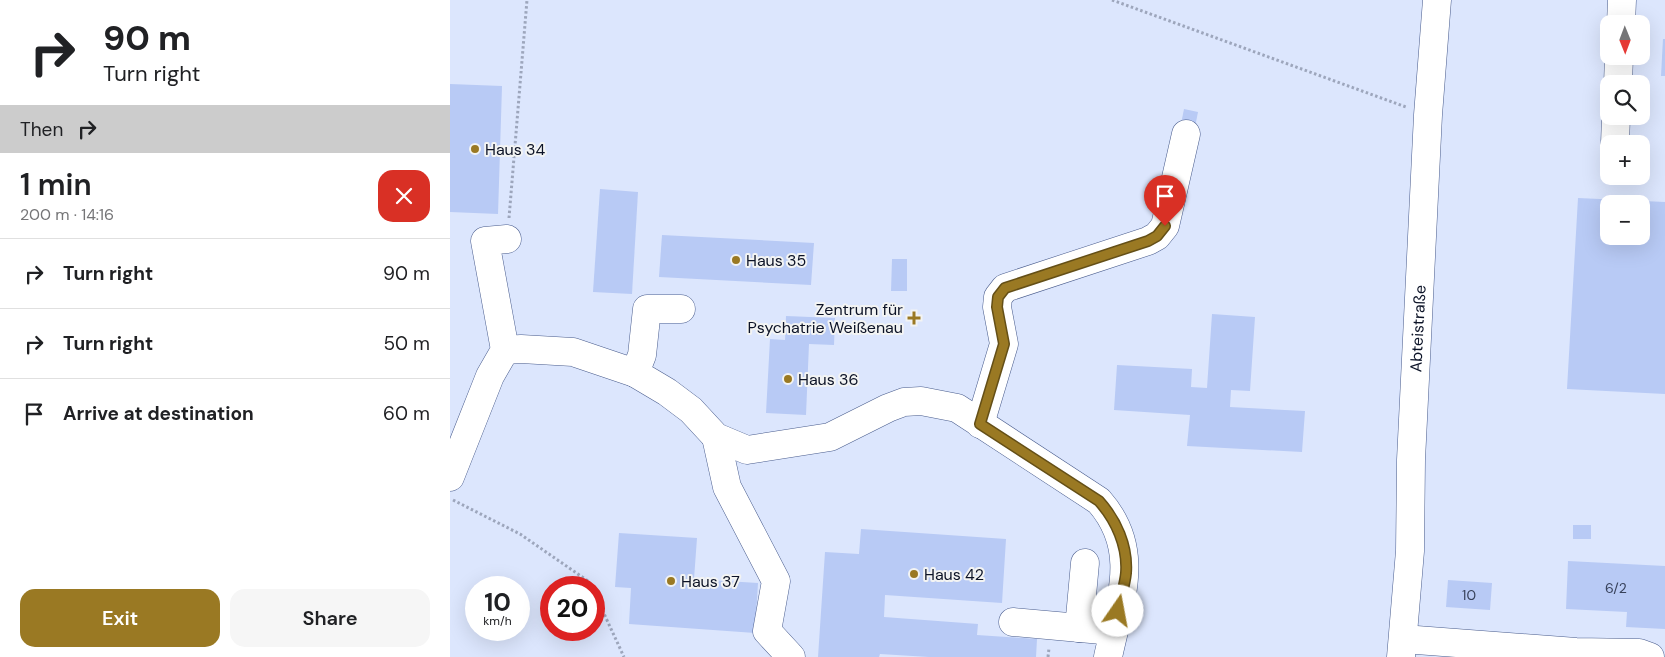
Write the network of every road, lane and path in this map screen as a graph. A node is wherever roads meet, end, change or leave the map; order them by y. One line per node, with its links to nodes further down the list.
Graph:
1 (527, 0): 8 (path)
2 (1112, 0): 6 (path)
3 (1437, 0): 6 (street, Abteistraße)
4 (1622, 0): 5 (street)
5 (1621, 15)
6 (1428, 115): 23 (street, Abteistraße)
7 (1186, 134): 12 (street)
8 (507, 239): 10 (street)
9 (681, 308): 11 (street)
10 (505, 350): 11 (street); 14 (street)
11 (635, 373): 13 (street)
12 (980, 424): 13 (street); 21 (street)
13 (716, 437): 22 (street)
14 (450, 477)
15 (450, 499): 17 (path)
16 (1085, 563): 20 (street)
17 (581, 576)
18 (605, 616): 24 (path)
19 (1013, 622): 20 (street)
20 (1079, 628): 21 (street)
21 (1113, 630): 27 (street)
22 (768, 631): 25 (street); 26 (street)
23 (1402, 648): 28 (street)
24 (624, 657)
25 (761, 657)
26 (791, 657)
27 (1108, 657)
28 (1650, 657)

